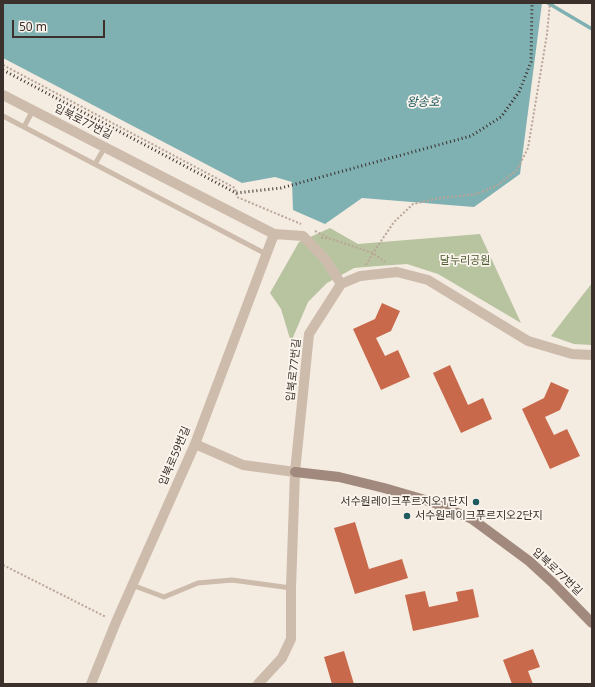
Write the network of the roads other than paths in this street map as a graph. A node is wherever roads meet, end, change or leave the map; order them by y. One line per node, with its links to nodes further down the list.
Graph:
1 (3, 95): 2 (street, 입북로77번길)
2 (33, 110): 4 (lane); 5 (street, 입북로77번길)
3 (3, 116): 4 (lane)
4 (24, 127): 6 (lane)
5 (105, 147): 6 (lane); 7 (street, 입북로77번길)
6 (95, 164): 8 (lane)
7 (274, 234): 8 (street, 입북로59번길); 9 (street, 입북로77번길)
8 (266, 254): 11 (street, 입북로59번길)
9 (341, 284): 10 (street); 12 (street, 입북로77번길)
10 (592, 355)
11 (195, 444): 12 (street); 13 (street, 입북로59번길)
12 (295, 472): 14 (street); 15 (street, 입북로77번길)
13 (132, 585): 14 (lane); 16 (street, 입북로59번길)
14 (291, 588): 17 (street)
15 (592, 622)
16 (91, 684)
17 (258, 684)

